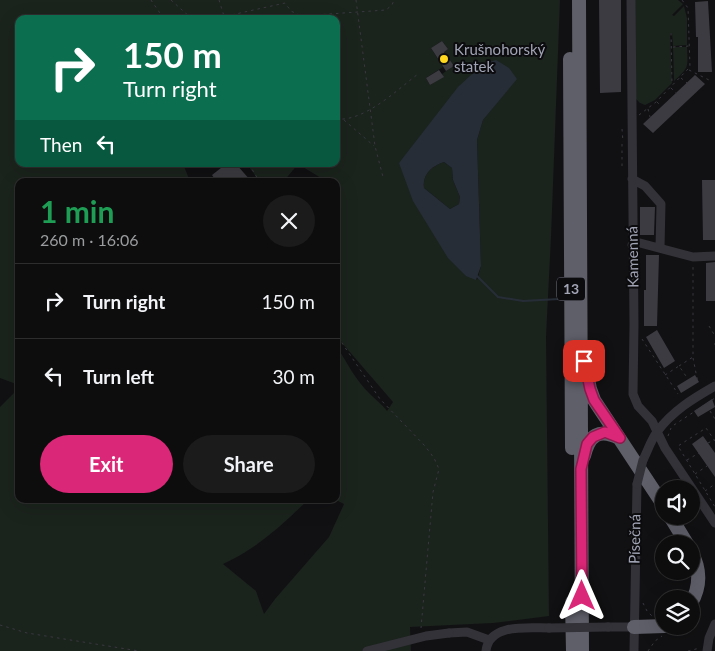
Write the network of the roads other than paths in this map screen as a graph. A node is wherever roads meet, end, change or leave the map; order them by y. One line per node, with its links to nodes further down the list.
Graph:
1 (570, 0): 22 (highway, 13)
2 (579, 0): 8 (highway, 13)
3 (631, 0): 4 (street, Kamenná)
4 (632, 180): 5 (street, Kamenná); 6 (street)
5 (632, 244): 6 (street); 10 (street, Kamenná)
6 (660, 248): 7 (street)
7 (715, 256)
8 (582, 346): 11 (highway); 12 (highway, 13)
9 (715, 386): 10 (street)
10 (657, 432): 14 (street, Kamenná); 16 (street, Písečná, bridge)
11 (620, 438): 12 (highway); 13 (highway)
12 (581, 469): 23 (highway, 13)
13 (655, 492)
14 (715, 523)
15 (715, 624): 19 (street)
16 (634, 627): 17 (highway); 18 (street, bridge); 24 (street, Písečná)
17 (655, 627)
18 (489, 640): 20 (street, bridge); 21 (street)
19 (709, 650)
20 (367, 651)
21 (486, 651)
22 (573, 651)
23 (582, 651)
24 (634, 651)

